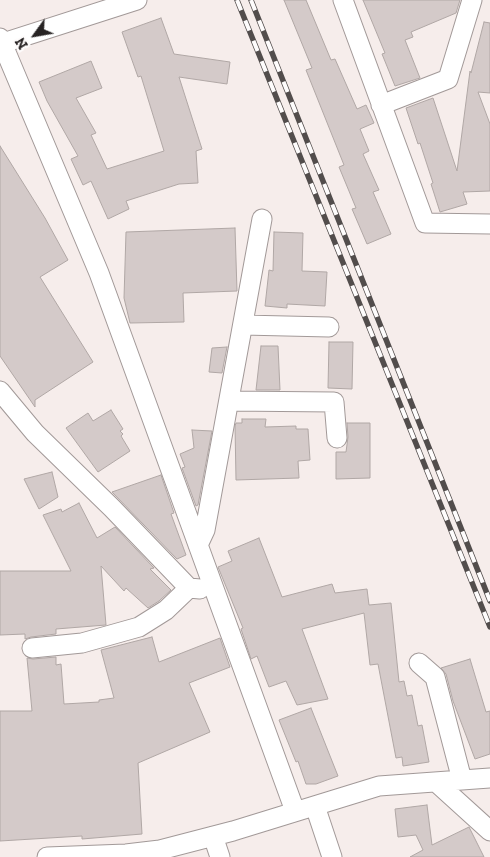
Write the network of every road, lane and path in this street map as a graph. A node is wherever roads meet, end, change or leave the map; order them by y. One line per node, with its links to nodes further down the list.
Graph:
1 (137, 0): 4 (street)
2 (343, 0): 5 (street)
3 (472, 0): 5 (street)
4 (1, 42): 13 (street)
5 (381, 105): 7 (street)
6 (262, 219): 8 (street)
7 (490, 224)
8 (243, 325): 9 (street); 11 (street)
9 (329, 328)
10 (0, 391): 14 (street)
11 (229, 401): 12 (street); 13 (street)
12 (337, 438)
13 (198, 545): 15 (street)
14 (189, 588): 15 (street); 16 (street)
15 (214, 589): 22 (street)
16 (32, 648)
17 (419, 663): 19 (street)
18 (490, 778): 19 (street)
19 (462, 780): 20 (street)
20 (436, 782): 21 (street); 23 (street)
21 (315, 806): 22 (street); 27 (street)
22 (295, 811): 24 (street)
23 (490, 831)
24 (213, 836): 25 (street); 26 (street)
25 (47, 857)
26 (220, 857)
27 (332, 857)

